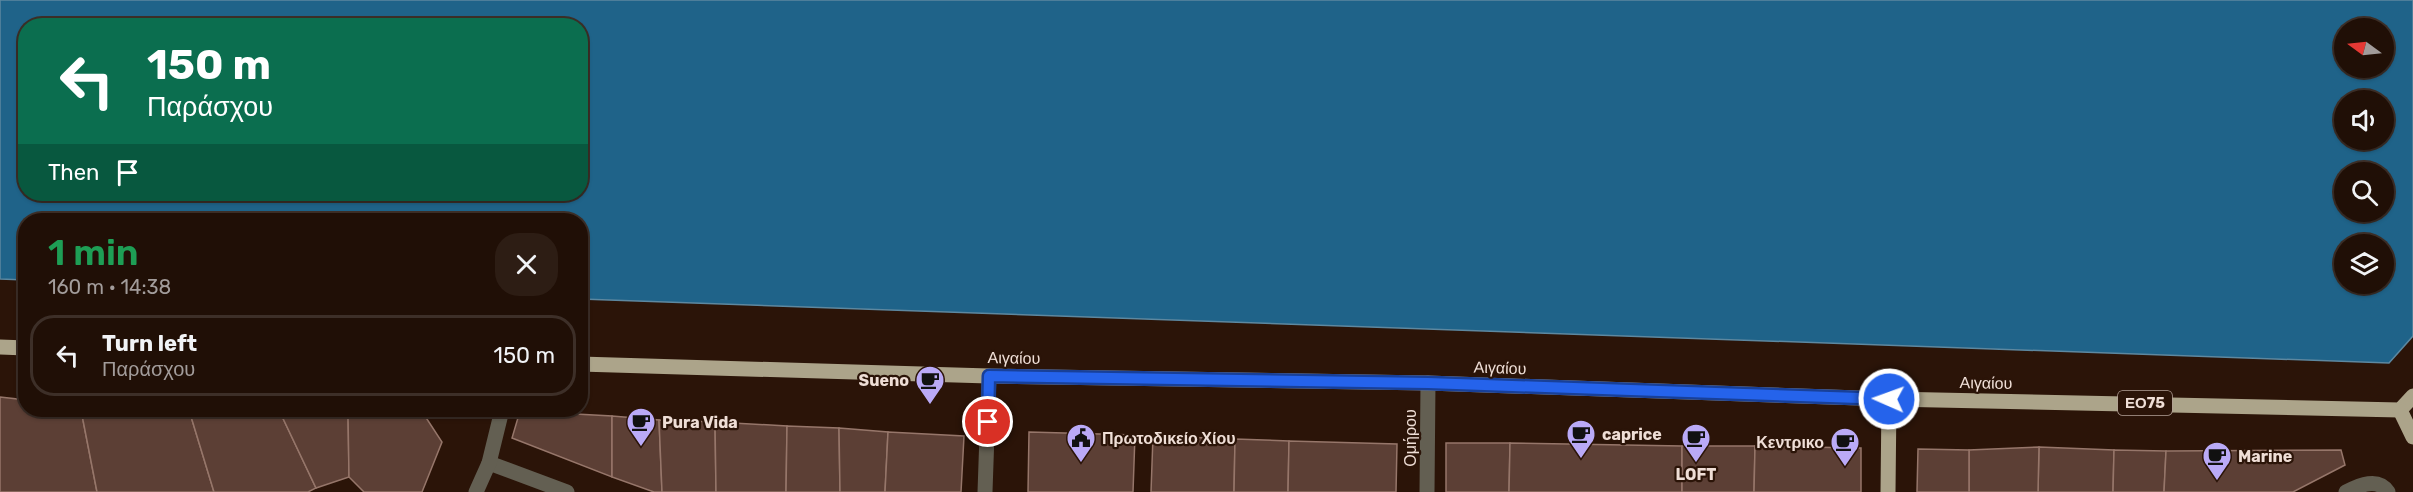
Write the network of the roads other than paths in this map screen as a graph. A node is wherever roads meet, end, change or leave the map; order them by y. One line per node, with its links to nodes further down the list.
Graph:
1 (0, 347): 2 (main road)
2 (18, 348)
3 (588, 364): 4 (main road, Αιγαίου / ΕΟ75)
4 (989, 376): 5 (main road, Αιγαίου / ΕΟ75); 15 (street)
5 (1428, 383): 7 (main road, Αιγαίου / ΕΟ75); 16 (street, Ομήρου)
6 (2413, 396): 8 (main road)
7 (1889, 399): 8 (main road, Αιγαίου / ΕΟ75); 17 (main road)
8 (2400, 410): 10 (main road)
9 (500, 417): 11 (street)
10 (2413, 437)
11 (489, 463): 13 (street); 14 (street)
12 (2349, 490): 18 (street)
13 (476, 492)
14 (567, 492)
15 (985, 492)
16 (1427, 492)
17 (1888, 492)
18 (2388, 492)

